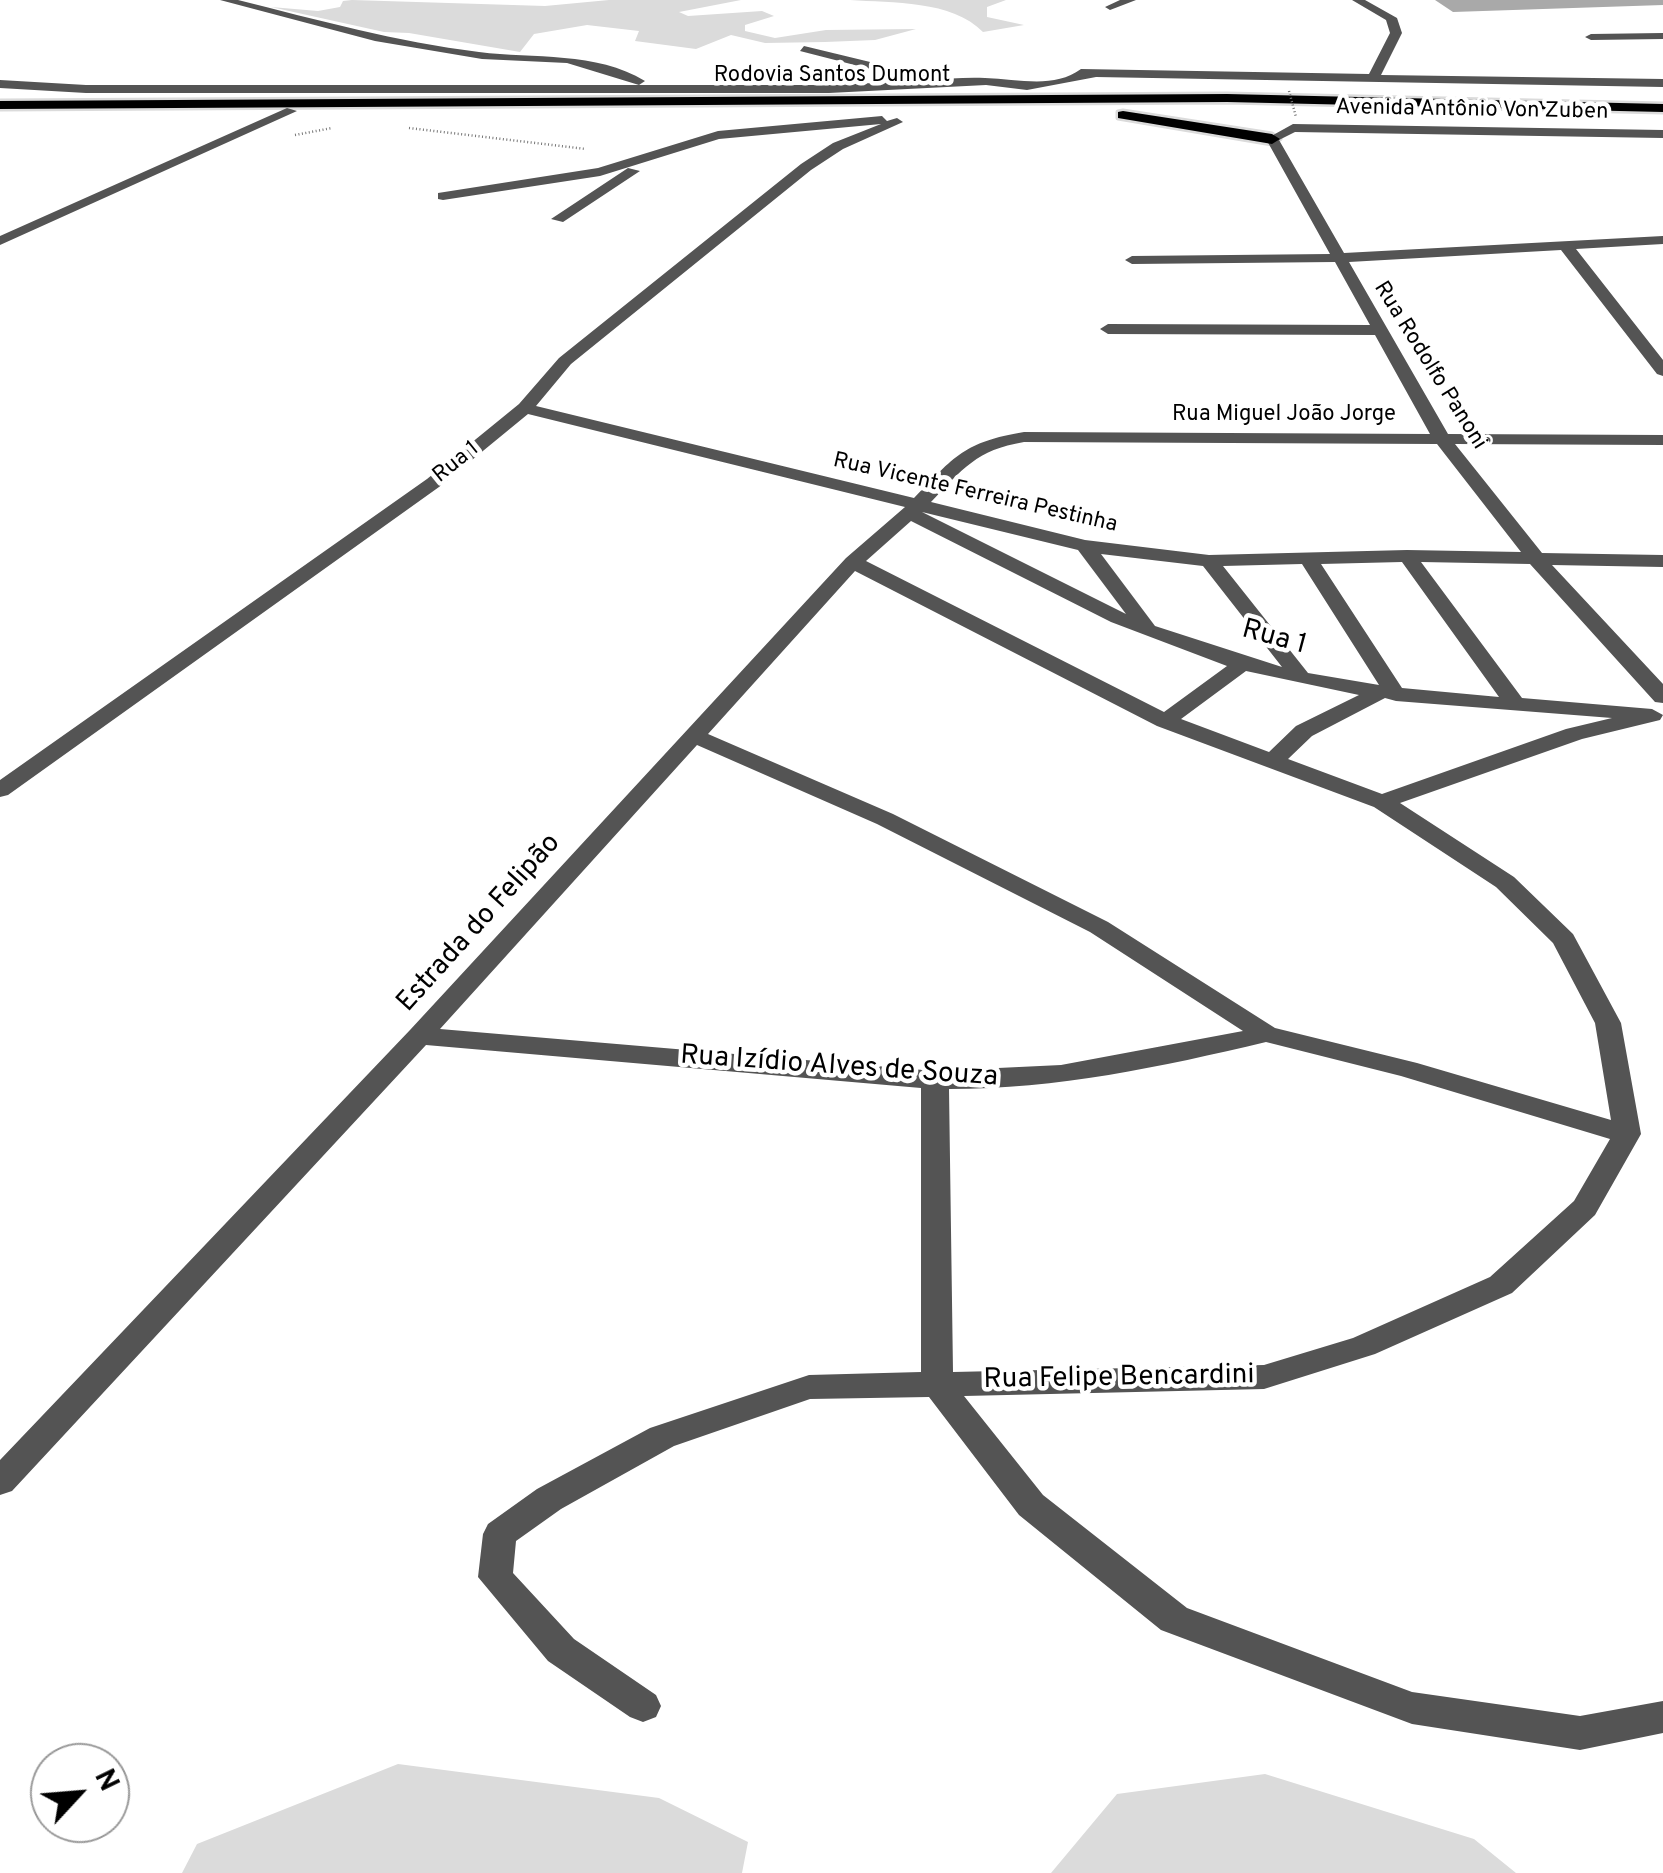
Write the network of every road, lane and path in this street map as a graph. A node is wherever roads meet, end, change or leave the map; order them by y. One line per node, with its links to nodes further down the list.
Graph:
1 (224, 0): 12 (street)
2 (1131, 0): 4 (street)
3 (1357, 0): 8 (street)
4 (1110, 7)
5 (1591, 36): 6 (street)
6 (1663, 36)
7 (804, 50): 11 (street)
8 (1373, 78): 9 (street); 11 (street)
9 (1663, 83)
10 (0, 84): 12 (street)
11 (938, 86): 12 (street)
12 (663, 88)
13 (1289, 91): 20 (path, bridge)
14 (0, 105): 15 (highway, Rodovia Santos Dumont)
15 (1663, 108)
16 (1086, 110): 17 (highway, Rodovia Santos Dumont); 19 (highway, Rodovia Santos Dumont); 25 (highway)
17 (291, 111): 18 (highway, Rodovia Santos Dumont); 31 (street)
18 (0, 114)
19 (1663, 116)
20 (1296, 117)
21 (399, 127): 26 (path)
22 (333, 128): 24 (path)
23 (1663, 134): 25 (street, Avenida Antônio Von Zuben)
24 (293, 135)
25 (1276, 135): 33 (street, Rua Rodolfo Panoni)
26 (592, 150)
27 (663, 152): 28 (street); 29 (street); 38 (street, Rua 1)
28 (443, 196)
29 (558, 219)
30 (1663, 240): 32 (street)
31 (0, 241)
32 (1565, 245): 33 (street); 37 (street)
33 (1337, 258): 34 (street); 36 (street, Rua Rodolfo Panoni)
34 (1132, 260)
35 (1108, 329): 36 (street)
36 (1378, 330): 40 (street, Rua Rodolfo Panoni)
37 (1663, 370)
38 (525, 408): 42 (street, Rua Vicente Ferreira Pestinha); 59 (street, Rua 1)
39 (1024, 437): 40 (street, Rua Miguel João Jorge); 42 (street, Estrada do Felipão)
40 (1442, 439): 41 (street, Rua Miguel João Jorge); 47 (street, Rua Rodolfo Panoni)
41 (1663, 440)
42 (914, 509): 43 (street, Rua Vicente Ferreira Pestinha); 49 (street, Estrada do Felipão); 50 (street, Rua 1)
43 (1085, 546): 46 (street, Rua Vicente Ferreira Pestinha); 50 (street)
44 (1407, 556): 45 (street, Rua Vicente Ferreira Pestinha); 47 (street, Rua Vicente Ferreira Pestinha); 54 (street)
45 (1308, 558): 46 (street, Rua Vicente Ferreira Pestinha); 53 (street)
46 (1208, 561): 52 (street)
47 (1538, 561): 48 (street, Rua Vicente Ferreira Pestinha); 55 (street, Rua Rodolfo Panoni)
48 (1663, 561)
49 (853, 562): 56 (street); 57 (street, Estrada do Felipão)
50 (1147, 628): 51 (street, Rua 1)
51 (1243, 664): 52 (street, Rua 1); 56 (street)
52 (1302, 678): 53 (street, Rua 1)
53 (1388, 694): 54 (street, Rua 1); 58 (street)
54 (1514, 702): 55 (street, Rua 1)
55 (1659, 709): 60 (street)
56 (1165, 721): 58 (street)
57 (692, 735): 61 (street); 62 (street, Estrada do Felipão)
58 (1273, 760): 60 (street)
59 (0, 790)
60 (1382, 802): 64 (street)
61 (1266, 1034): 63 (street, Rua Izídio Alves de Souza); 64 (street)
62 (419, 1036): 63 (street, Rua Izídio Alves de Souza); 66 (street, Estrada do Felipão)
63 (935, 1080): 65 (street)
64 (1627, 1134): 65 (street, Rua Felipe Bencardini)
65 (936, 1384): 67 (street, Rua Felipe Bencardini); 68 (street)
66 (0, 1482)
67 (644, 1706)
68 (1663, 1717)

